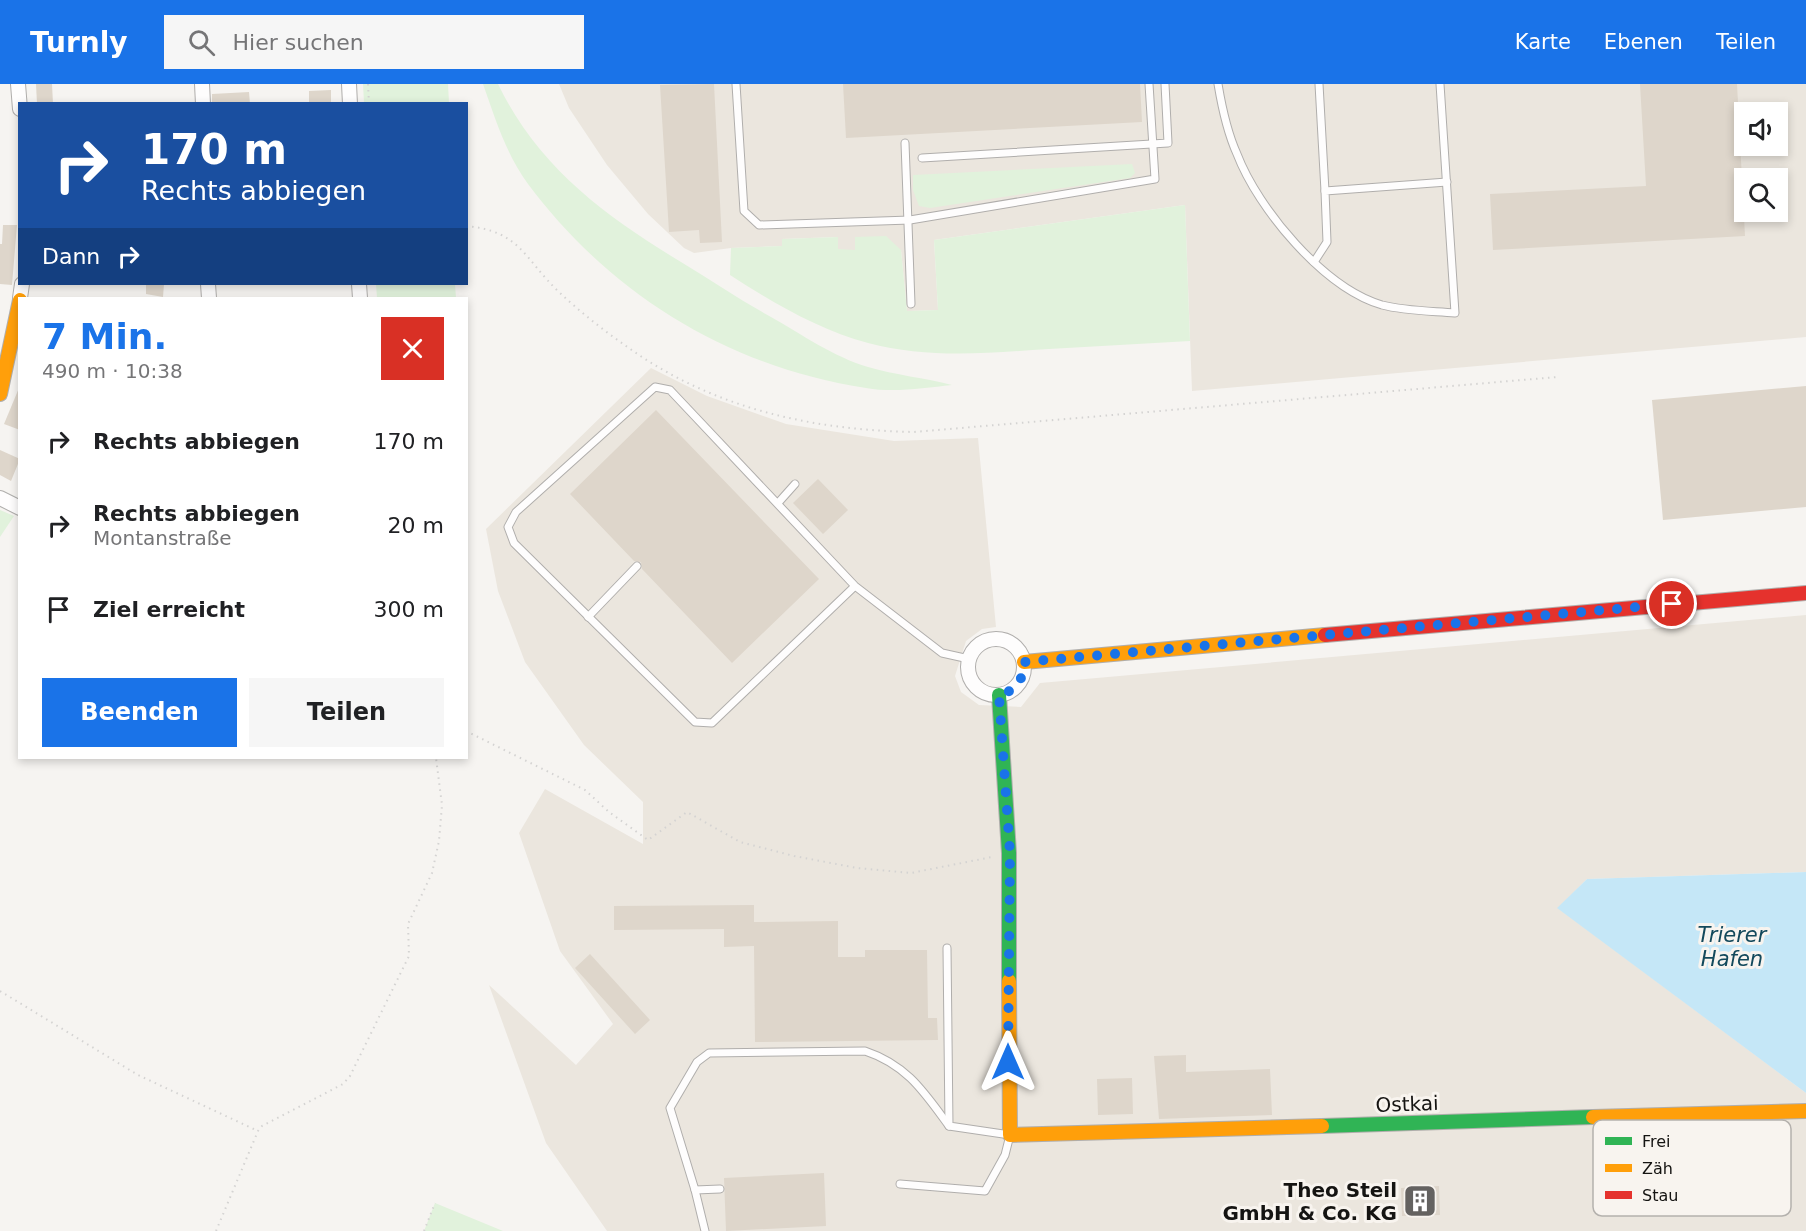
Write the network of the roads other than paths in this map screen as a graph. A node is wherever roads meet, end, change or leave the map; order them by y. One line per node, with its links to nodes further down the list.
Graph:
1 (18, 84): 10 (street)
2 (202, 84): 11 (street)
3 (349, 84): 12 (street)
4 (736, 84): 18 (lane)
5 (1149, 84): 14 (lane)
6 (1165, 84): 14 (lane)
7 (1218, 84): 19 (lane)
8 (1319, 84): 17 (lane)
9 (1440, 84): 16 (lane)
10 (19, 102)
11 (203, 102)
12 (350, 102)
13 (904, 143): 18 (lane)
14 (1153, 144): 15 (lane); 18 (lane)
15 (922, 158)
16 (1447, 182): 17 (lane); 19 (lane)
17 (1324, 191): 19 (lane)
18 (909, 220): 20 (lane)
19 (1314, 262)
20 (912, 304)
21 (18, 313): 22 (street)
22 (0, 394)
23 (795, 484): 25 (lane)
24 (0, 498): 26 (street)
25 (778, 503): 28 (lane); 30 (lane)
26 (18, 506)
27 (637, 566): 30 (lane)
28 (855, 586): 30 (lane); 31 (lane)
29 (1806, 594): 32 (street)
30 (588, 617)
31 (969, 660): 32 (street); 33 (street)
32 (1024, 662): 33 (street)
33 (999, 695): 37 (street)
34 (947, 948): 36 (lane)
35 (1806, 1112): 37 (street, Ostkai)
36 (950, 1126): 37 (lane); 40 (lane)
37 (1010, 1135): 38 (lane)
38 (900, 1184)
39 (720, 1189): 40 (lane)
40 (695, 1190): 41 (lane)
41 (705, 1231)

